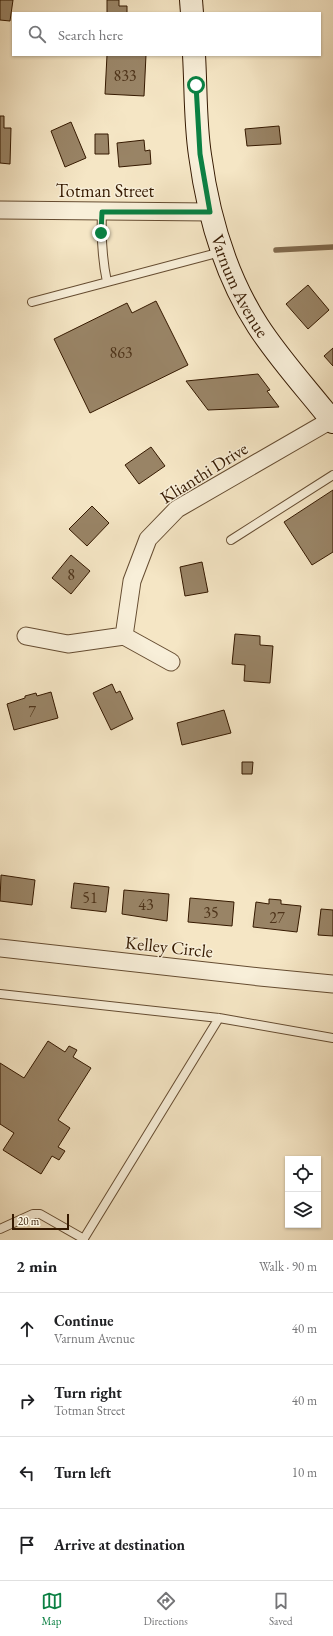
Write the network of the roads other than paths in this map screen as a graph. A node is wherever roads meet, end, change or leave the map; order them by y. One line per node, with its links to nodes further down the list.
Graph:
1 (191, 0): 2 (main road)
2 (192, 12)
3 (194, 56): 6 (main road, Varnum Avenue)
4 (0, 210): 5 (street, Totman Street)
5 (102, 212): 6 (street, Totman Street); 8 (lane)
6 (210, 212): 7 (main road, Varnum Avenue)
7 (222, 252): 8 (lane); 10 (main road, Varnum Avenue)
8 (107, 282): 9 (lane)
9 (32, 302)
10 (332, 421): 14 (street, Klianthi Drive)
11 (333, 475): 12 (lane)
12 (231, 540)
13 (26, 636): 14 (street)
14 (124, 636): 15 (street)
15 (171, 662)
16 (0, 948): 17 (street, Kelley Circle)
17 (333, 984)
18 (0, 994): 19 (lane)
19 (219, 1018): 20 (lane); 22 (lane)
20 (333, 1038)
21 (0, 1229): 22 (lane)
22 (84, 1240)

